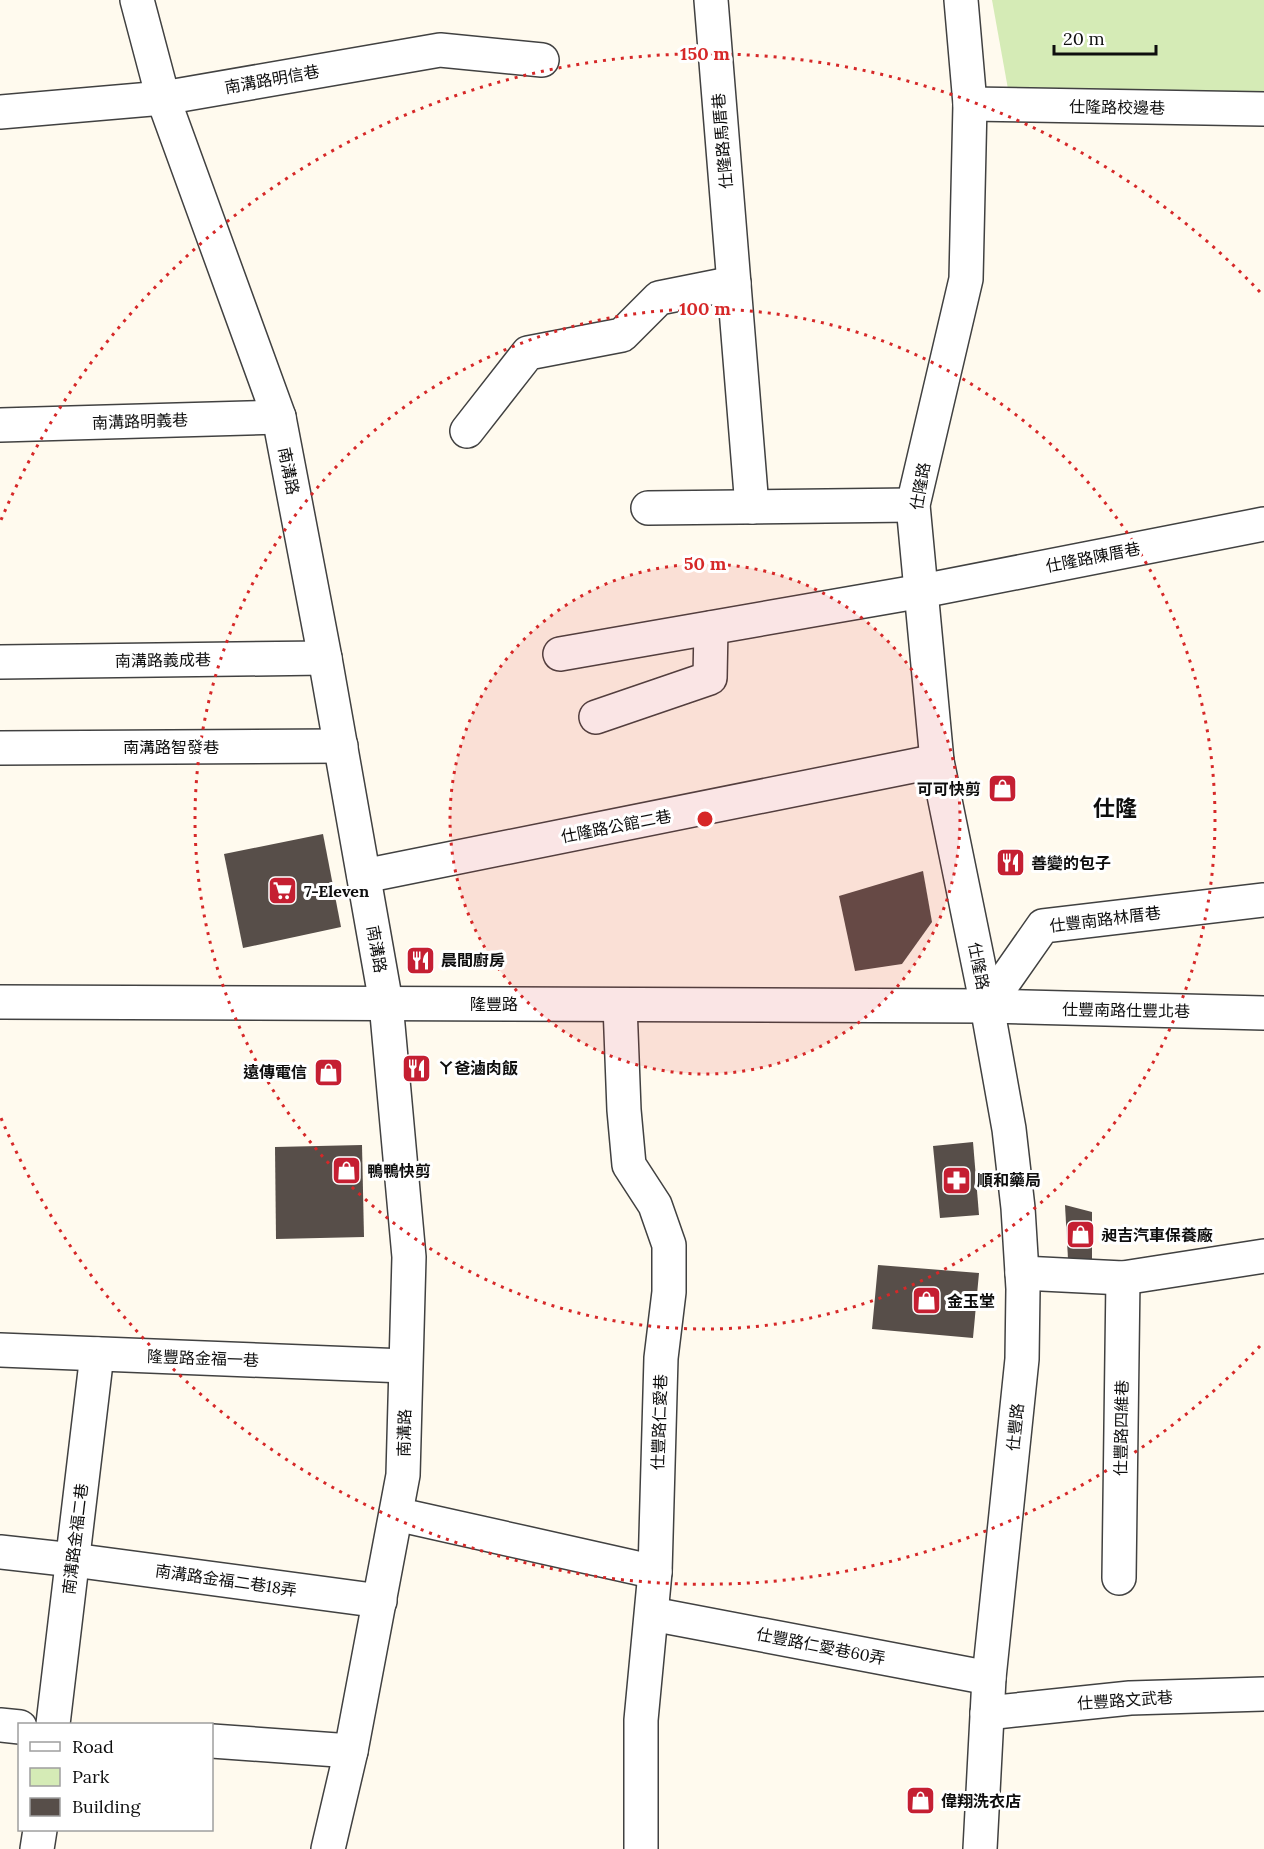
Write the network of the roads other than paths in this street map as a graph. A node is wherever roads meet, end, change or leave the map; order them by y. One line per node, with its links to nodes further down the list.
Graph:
1 (137, 0): 5 (street, 南溝路)
2 (711, 0): 9 (street, 仕隆路馬厝巷)
3 (961, 0): 6 (street, 仕隆路)
4 (542, 60): 5 (street, 南溝路明信巷)
5 (163, 98): 8 (street, 南溝路明信巷); 10 (street, 南溝路)
6 (970, 104): 7 (street, 仕隆路校邊巷); 13 (street, 仕隆路)
7 (1264, 109)
8 (0, 112)
9 (734, 283): 12 (street); 14 (street, 仕隆路馬厝巷)
10 (279, 417): 11 (street, 南溝路明義巷); 20 (street, 南溝路)
11 (0, 425)
12 (467, 431)
13 (913, 505): 14 (street); 17 (street, 仕隆路)
14 (752, 507): 15 (street)
15 (648, 508)
16 (1264, 524): 17 (street, 仕隆路陳厝巷)
17 (922, 591): 18 (street, 仕隆路陳厝巷); 25 (street, 仕隆路)
18 (711, 628): 19 (street, 仕隆路陳厝巷); 22 (street)
19 (560, 654)
20 (326, 658): 21 (street, 南溝路義成巷); 23 (street, 南溝路)
21 (0, 662)
22 (596, 717)
23 (341, 746): 24 (street, 南溝路智發巷); 26 (street, 南溝路)
24 (0, 748)
25 (938, 761): 26 (street, 仕隆路公館二巷); 31 (street, 仕隆路)
26 (364, 876): 29 (street, 南溝路)
27 (1264, 900): 31 (street, 仕豐南路林厝巷)
28 (0, 1002): 29 (street, 隆豐路)
29 (386, 1003): 30 (street, 隆豐路); 38 (street, 南溝路)
30 (620, 1005): 31 (street, 隆豐路); 42 (street, 仕豐路仁愛巷)
31 (987, 1006): 32 (street, 仕豐南路仕豐北巷); 34 (street, 仕豐路)
32 (1264, 1013)
33 (1264, 1256): 35 (street)
34 (1022, 1272): 35 (street); 46 (street, 仕豐路)
35 (1123, 1278): 43 (street, 仕豐路四維巷)
36 (0, 1350): 37 (street, 隆豐路金福一巷)
37 (97, 1354): 38 (street, 隆豐路金福一巷); 41 (street, 南溝路金福二巷)
38 (405, 1366): 39 (street, 南溝路)
39 (396, 1514): 42 (street); 44 (street, 南溝路)
40 (0, 1552): 41 (street, 南溝路金福二巷18弄)
41 (72, 1560): 44 (street, 南溝路金福二巷18弄); 49 (street, 南溝路金福二巷)
42 (655, 1572): 45 (street, 仕豐路仁愛巷)
43 (1119, 1578)
44 (380, 1601): 53 (street, 南溝路)
45 (652, 1614): 46 (street, 仕豐路仁愛巷60弄); 57 (street, 仕豐路仁愛巷)
46 (989, 1677): 48 (street, 仕豐路)
47 (1264, 1694): 48 (street, 仕豐路文武巷)
48 (987, 1713): 58 (street, 仕豐路)
49 (53, 1723)
50 (0, 1725): 51 (street)
51 (18, 1727)
52 (213, 1741): 53 (street)
53 (351, 1751): 56 (street, 南溝路)
54 (40, 1831): 55 (street)
55 (37, 1849)
56 (328, 1849)
57 (641, 1849)
58 (980, 1849)

